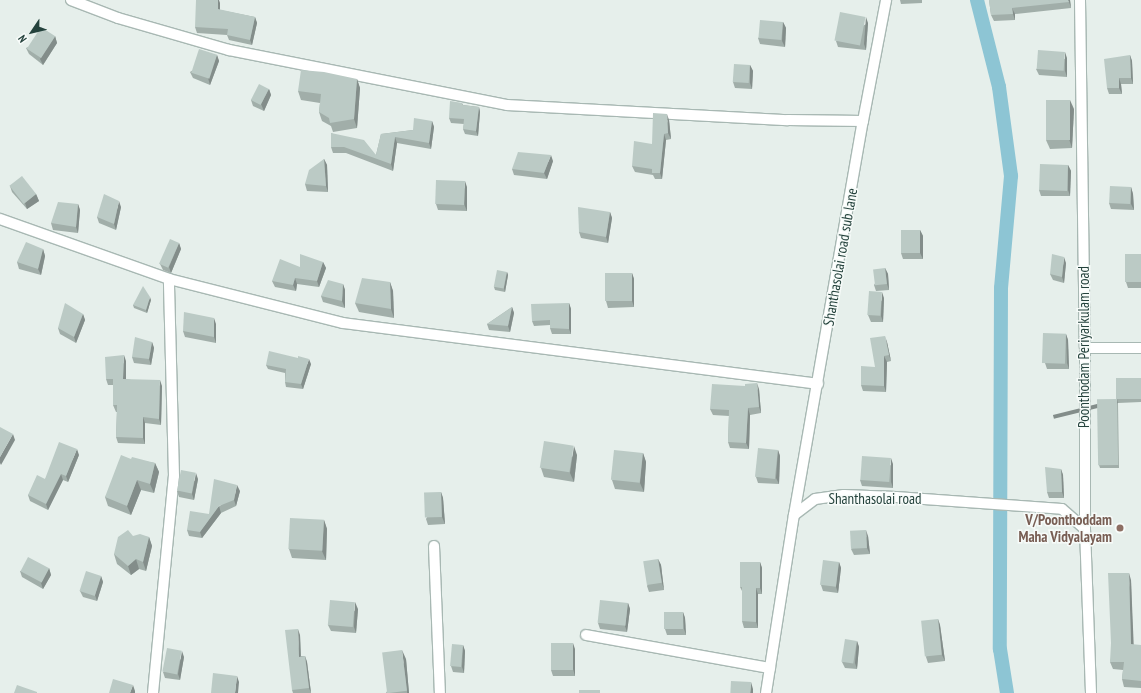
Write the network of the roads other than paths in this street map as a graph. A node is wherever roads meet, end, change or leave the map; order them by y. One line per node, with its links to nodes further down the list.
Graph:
1 (70, 0): 4 (street)
2 (886, 0): 4 (street, Shanthasolai road sub lane)
3 (1080, 0): 7 (street, Poonthodam Periyarkulam road)
4 (863, 121): 9 (street, Shanthasolai road sub lane)
5 (0, 220): 6 (street)
6 (169, 279): 9 (street); 15 (street)
7 (1085, 348): 8 (street); 11 (street, Poonthodam Periyarkulam road)
8 (1141, 348)
9 (818, 384): 10 (street, Shanthasolai road sub lane)
10 (794, 515): 11 (street, Shanthasolai road); 14 (street)
11 (1085, 529): 18 (street, Poonthodam Periyarkulam road)
12 (434, 546): 16 (street)
13 (586, 635): 14 (street)
14 (770, 668): 17 (street)
15 (153, 693)
16 (440, 693)
17 (766, 693)
18 (1091, 693)

